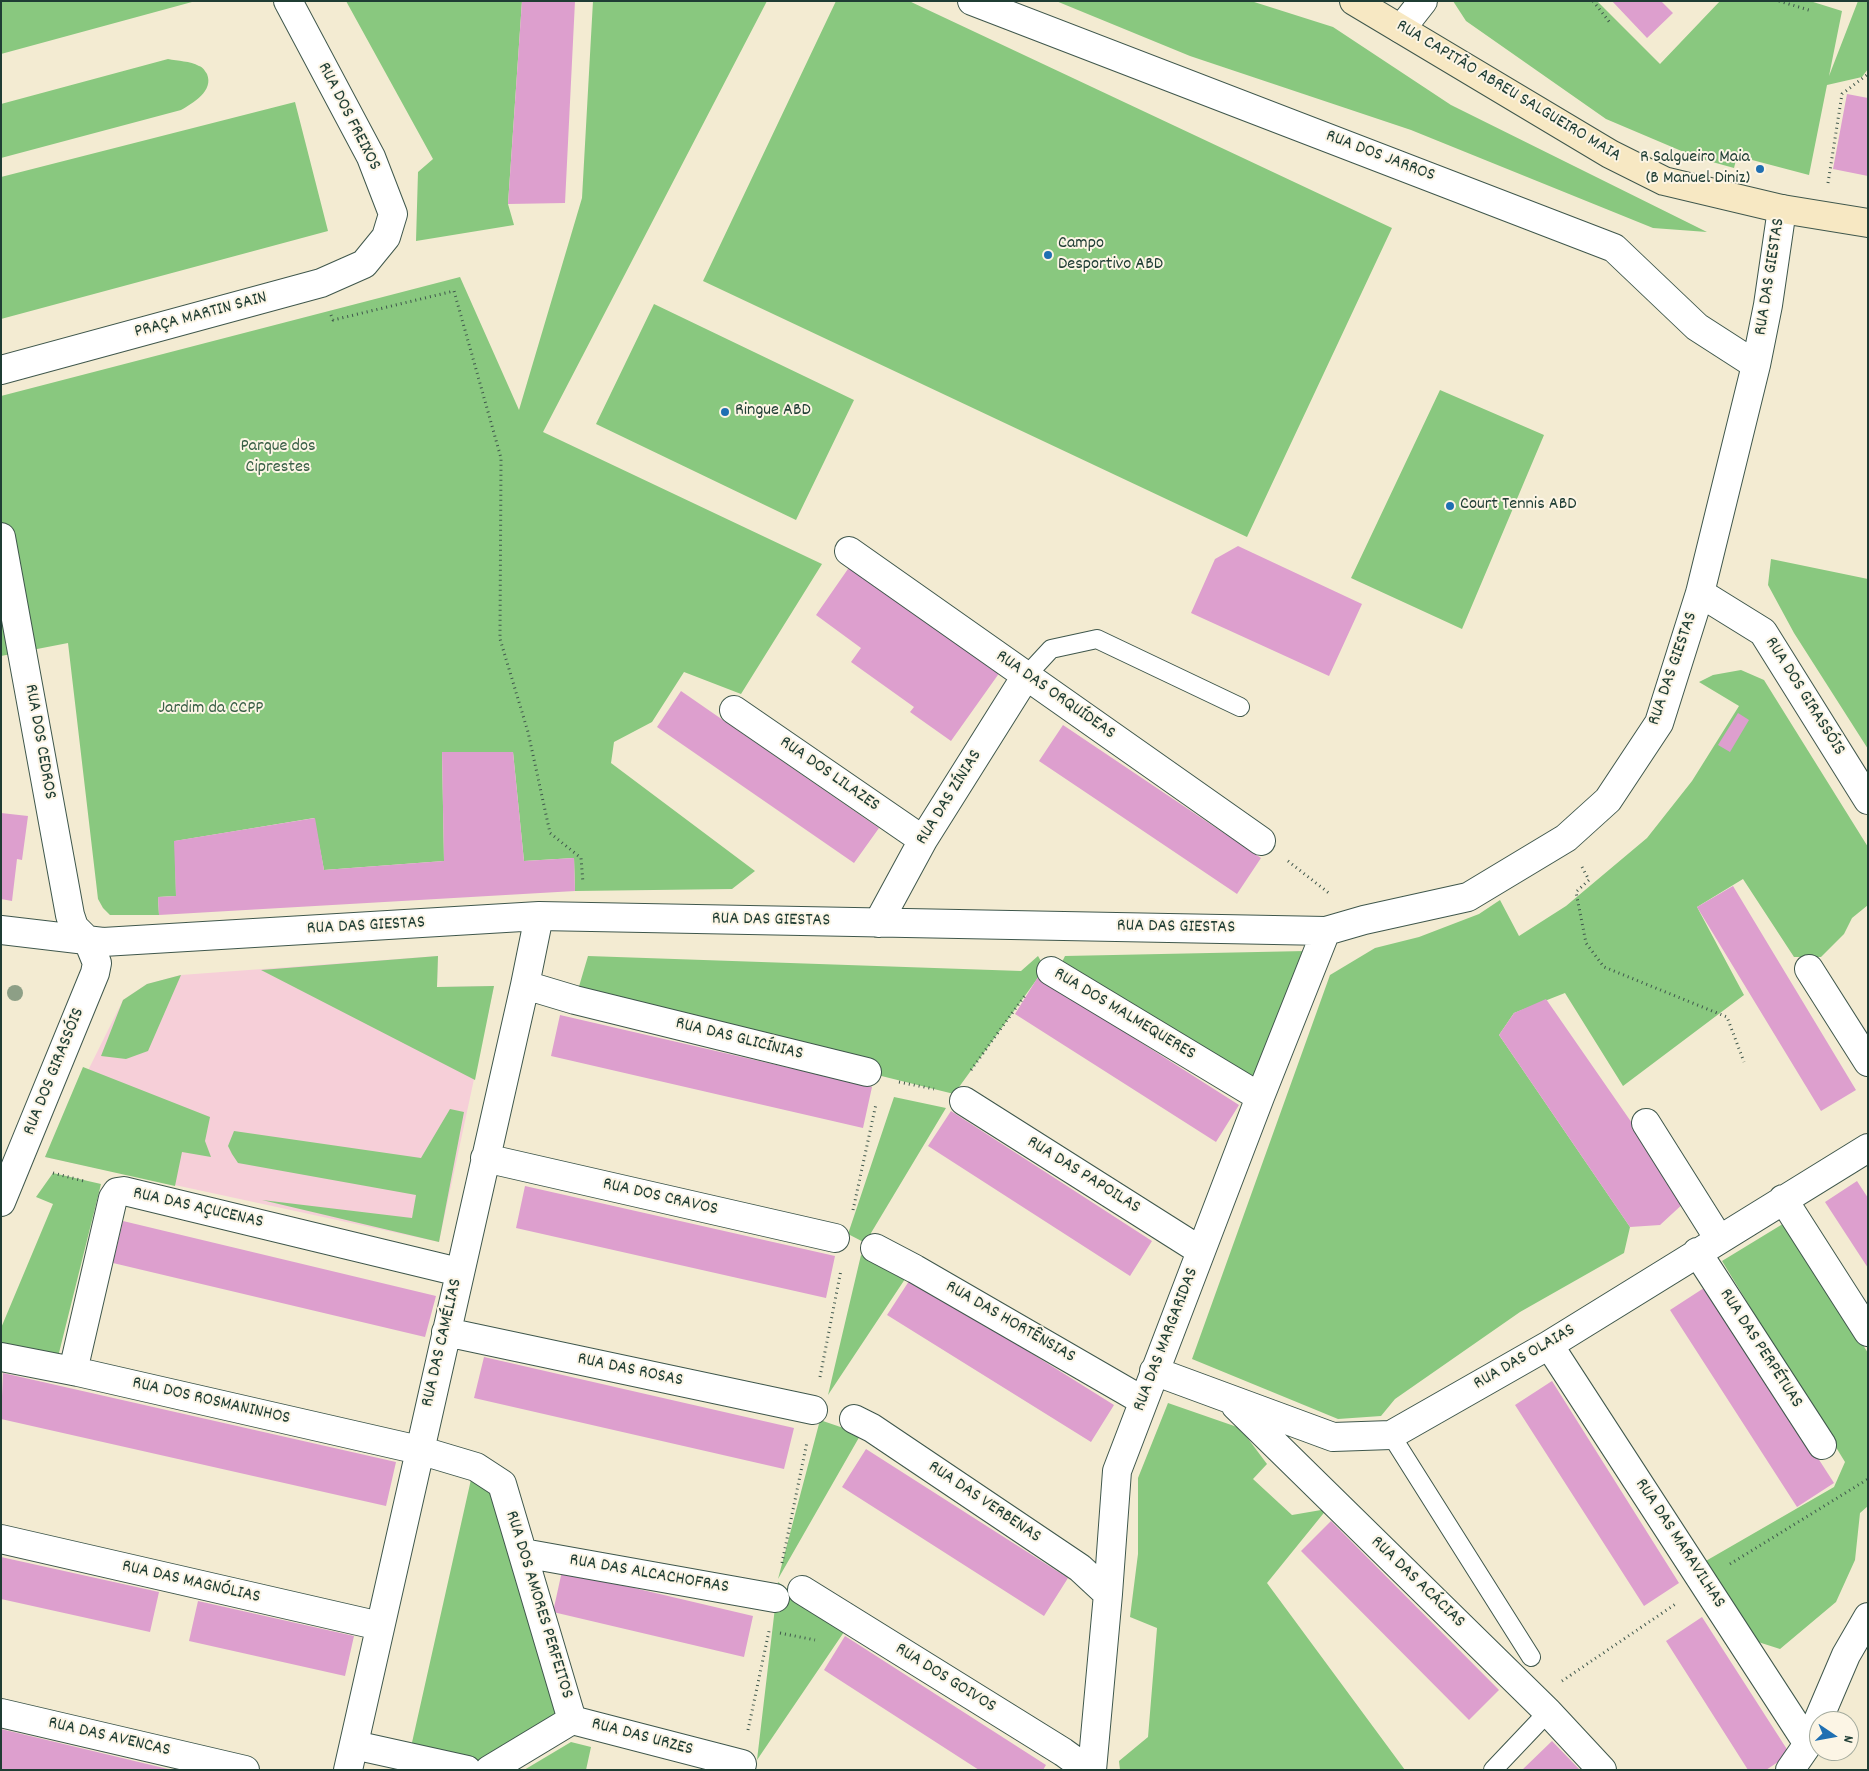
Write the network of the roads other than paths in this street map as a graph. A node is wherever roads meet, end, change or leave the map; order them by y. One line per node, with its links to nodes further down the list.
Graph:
1 (288, 1): 8 (street, RUA DOS FREIXOS)
2 (972, 1): 9 (street, RUA DOS JARROS)
3 (1354, 1): 5 (street, RUA CAPITÃO ABREU SALGUEIRO MAIA)
4 (1422, 1): 5 (street)
5 (1401, 29): 6 (street, RUA CAPITÃO ABREU SALGUEIRO MAIA)
6 (1782, 209): 7 (street, RUA CAPITÃO ABREU SALGUEIRO MAIA); 9 (street, RUA DAS GIESTAS)
7 (1868, 224)
8 (386, 237): 10 (street, PRAÇA MARTIN SAIN)
9 (1756, 365): 13 (street, RUA DAS GIESTAS)
10 (1, 370)
11 (1, 537): 24 (street, RUA DOS CEDROS)
12 (849, 551): 14 (street, RUA DAS ORQUÍDEAS)
13 (1700, 593): 17 (street, RUA DOS GIRASSÓIS); 23 (street, RUA DAS GIESTAS)
14 (1026, 676): 15 (lane); 18 (street, RUA DAS ZÍNIAS); 19 (street, RUA DAS ORQUÍDEAS)
15 (1240, 707)
16 (734, 710): 18 (street, RUA DOS LILAZES)
17 (1868, 800)
18 (923, 840): 21 (street, RUA DAS ZÍNIAS)
19 (1261, 840)
20 (539, 916): 21 (street, RUA DAS GIESTAS); 24 (street, RUA DAS GIESTAS); 27 (street, RUA DAS CAMÉLIAS)
21 (878, 923): 23 (street, RUA DAS GIESTAS)
22 (1, 930): 24 (street, RUA DAS GIESTAS)
23 (1326, 931): 31 (street, RUA DAS MARGARIDAS)
24 (88, 941): 36 (street, RUA DOS GIRASSÓIS)
25 (1809, 968): 28 (street)
26 (1051, 971): 31 (street, RUA DOS MALMEQUERES)
27 (525, 985): 29 (street, RUA DAS GLICÍNIAS); 34 (street, RUA DAS CAMÉLIAS)
28 (1868, 1062)
29 (875, 1075)
30 (965, 1088): 40 (street, RUA DAS PAPOILAS)
31 (1260, 1097): 40 (street, RUA DAS MARGARIDAS)
32 (1646, 1123): 37 (street, RUA DAS PERPÉTUAS)
33 (1868, 1148): 35 (street, RUA DAS OLAIAS)
34 (485, 1158): 39 (street, RUA DOS CRAVOS); 41 (street, RUA DAS CAMÉLIAS)
35 (1784, 1199): 37 (street, RUA DAS OLAIAS); 43 (street)
36 (1, 1202)
37 (1708, 1246): 44 (street, RUA DAS OLAIAS); 53 (street, RUA DAS PERPÉTUAS)
38 (875, 1248): 48 (street, RUA DAS HORTÊNSIAS)
39 (838, 1250)
40 (1201, 1251): 47 (street, RUA DAS MARGARIDAS)
41 (459, 1272): 42 (street, RUA DAS CAMÉLIAS); 46 (street, RUA DAS AÇUCENAS)
42 (446, 1332): 50 (street, RUA DAS ROSAS); 54 (street, RUA DAS CAMÉLIAS)
43 (1868, 1332)
44 (1549, 1345): 52 (street, RUA DAS OLAIAS); 66 (street, RUA DAS MARAVILHAS)
45 (1, 1357): 46 (street, RUA DOS ROSMANINHOS)
46 (73, 1371): 54 (street, RUA DOS ROSMANINHOS)
47 (1154, 1371): 48 (street, RUA DAS MARGARIDAS); 49 (street, RUA DAS OLAIAS)
48 (1144, 1399): 58 (street, RUA DAS MARGARIDAS)
49 (1229, 1399): 52 (street, RUA DAS OLAIAS); 63 (street, RUA DAS ACÁCIAS)
50 (814, 1410)
51 (854, 1419): 58 (street, RUA DAS VERBENAS)
52 (1391, 1435): 62 (lane)
53 (1822, 1445)
54 (419, 1450): 56 (street, RUA DOS AMORES PERFEITOS); 61 (street, RUA DAS CAMÉLIAS)
55 (1, 1539): 61 (street, RUA DAS MAGNÓLIAS)
56 (523, 1553): 59 (street, RUA DAS ALCACHOFRAS); 65 (street, RUA DOS AMORES PERFEITOS)
57 (802, 1590): 72 (street, RUA DOS GOIVOS)
58 (1108, 1594): 73 (street, RUA DAS MARGARIDAS)
59 (775, 1598)
60 (1868, 1617): 66 (street)
61 (380, 1626): 67 (street, RUA DAS CAMÉLIAS)
62 (1532, 1657)
63 (1548, 1712): 74 (lane); 75 (street, RUA DAS ACÁCIAS)
64 (1, 1713): 69 (street, RUA DAS AVENCAS)
65 (572, 1720): 68 (street, RUA DAS URZES); 71 (street, RUA DOS AMORES PERFEITOS)
66 (1808, 1744): 76 (street)
67 (351, 1757): 70 (street)
68 (742, 1764)
69 (245, 1770)
70 (467, 1770)
71 (489, 1770)
72 (1088, 1770)
73 (1092, 1770)
74 (1493, 1770)
75 (1602, 1770)
76 (1790, 1770)

